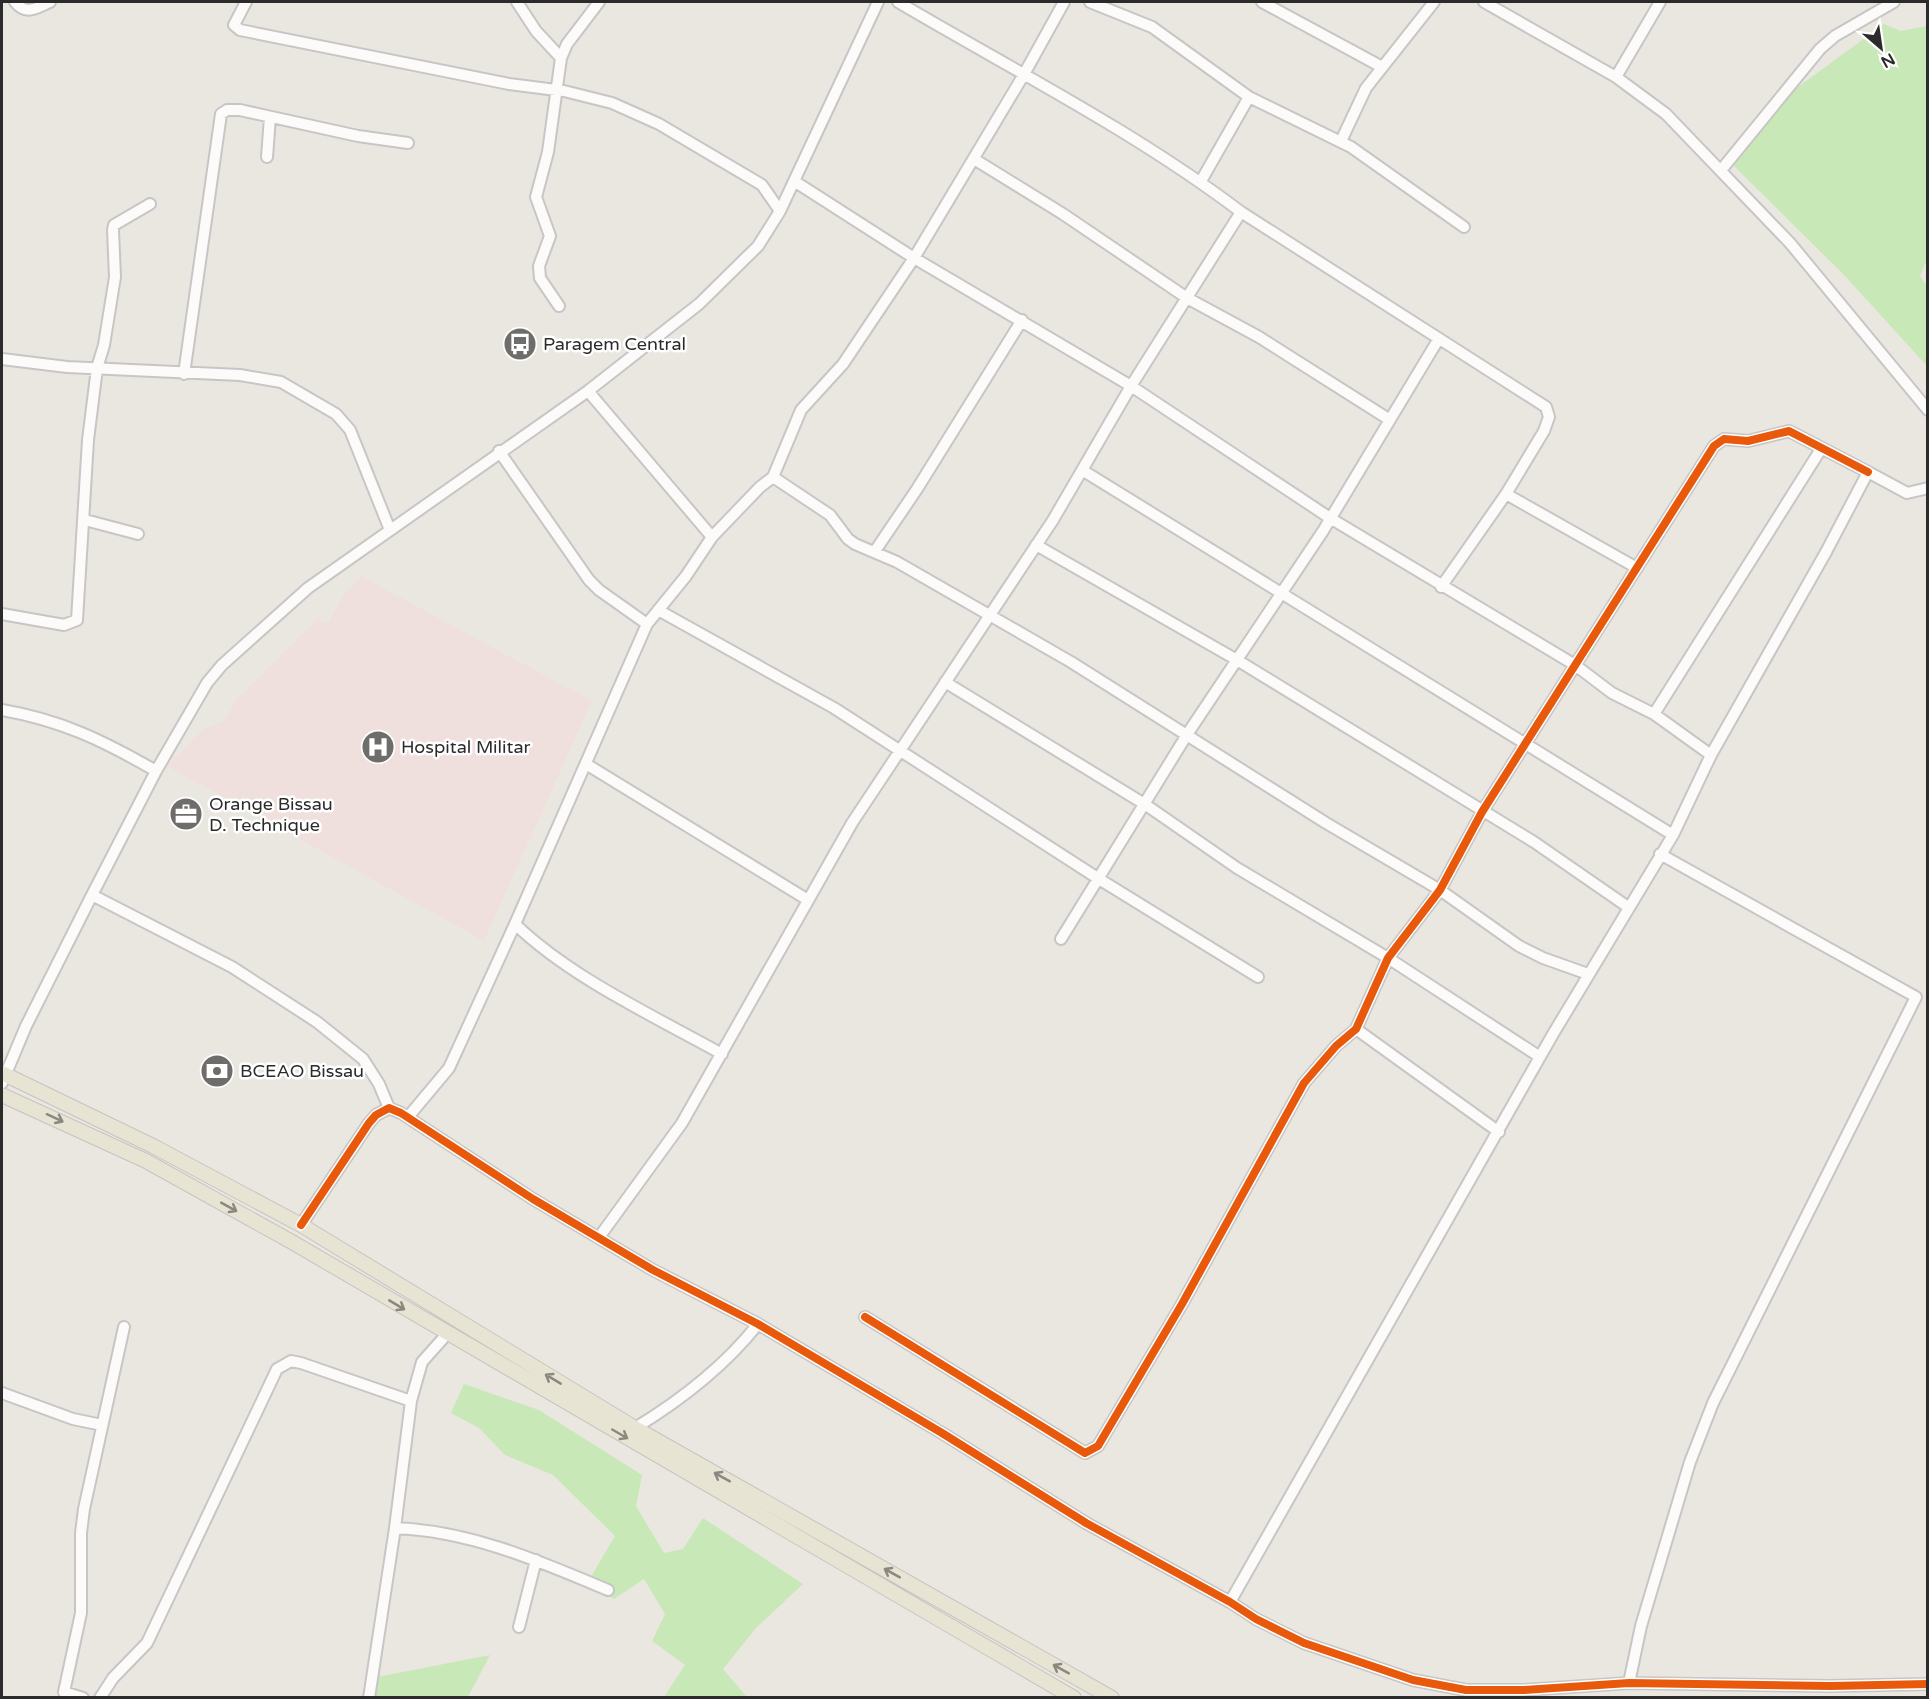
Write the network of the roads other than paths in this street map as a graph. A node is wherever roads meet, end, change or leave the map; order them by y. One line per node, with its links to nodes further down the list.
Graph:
1 (15, 2): 2 (street)
2 (50, 2)
3 (246, 2): 19 (street)
4 (517, 2): 15 (street)
5 (599, 2): 15 (street)
6 (878, 2): 27 (street)
7 (898, 2): 17 (street)
8 (1064, 2): 17 (street)
9 (1090, 2): 20 (street)
10 (1262, 2): 16 (street)
11 (1434, 2): 16 (street)
12 (1484, 2): 18 (street)
13 (1660, 2): 18 (street)
14 (1894, 2): 26 (street)
15 (561, 58): 19 (street)
16 (1382, 67): 22 (street)
17 (1023, 76): 25 (street); 28 (street)
18 (1616, 77): 26 (street)
19 (558, 90): 30 (street); 35 (street)
20 (1249, 97): 22 (street); 28 (street)
21 (270, 117): 23 (street); 24 (street); 40 (street)
22 (1341, 141): 32 (street)
23 (408, 143)
24 (267, 158)
25 (974, 159): 33 (street); 34 (street)
26 (1722, 170): 43 (street)
27 (794, 181): 30 (street); 33 (street)
28 (1201, 182): 31 (street)
29 (150, 204): 39 (street)
30 (780, 211): 42 (street)
31 (1241, 212): 34 (street); 37 (street)
32 (1464, 227)
33 (914, 258): 36 (street); 49 (street)
34 (1187, 298): 41 (street); 44 (street)
35 (559, 306)
36 (1022, 320): 41 (street); 58 (street)
37 (1438, 340): 44 (street); 51 (street)
38 (2, 359): 39 (street)
39 (97, 368): 40 (street); 53 (street)
40 (184, 374): 54 (street)
41 (1131, 386): 47 (street); 52 (street)
42 (588, 391): 46 (street); 56 (street)
43 (1928, 410)
44 (1390, 420): 52 (street)
45 (1821, 449): 48 (street); 59 (street); 70 (street)
46 (499, 451): 54 (street); 65 (street)
47 (1082, 470): 57 (street); 61 (street)
48 (1868, 472): 50 (street); 74 (street)
49 (773, 477): 56 (street); 58 (street)
50 (1928, 488)
51 (1506, 494): 59 (street); 60 (street)
52 (1330, 518): 60 (street); 61 (street)
53 (85, 520): 55 (street); 63 (street)
54 (390, 530): 76 (street)
55 (138, 534)
56 (712, 537): 62 (street)
57 (1036, 545): 64 (street); 66 (street)
58 (875, 551): 64 (street)
59 (1637, 568): 67 (street)
60 (1441, 587): 67 (street)
61 (1282, 594): 66 (street); 72 (street)
62 (658, 610): 65 (street); 73 (street)
63 (2, 614)
64 (990, 614): 68 (street); 71 (street)
65 (647, 624): 75 (street)
66 (1238, 660): 71 (street); 78 (street)
67 (1575, 665): 70 (street); 72 (street)
68 (945, 682): 73 (street); 77 (street)
69 (2, 710): 76 (street)
70 (1654, 714): 74 (street)
71 (1188, 734): 77 (street); 82 (street)
72 (1526, 742): 78 (street); 79 (street)
73 (901, 751): 81 (street); 84 (street)
74 (1711, 756): 79 (street)
75 (586, 764): 84 (street); 86 (street)
76 (156, 771): 83 (street)
77 (1146, 805): 81 (street); 88 (street)
78 (1482, 812): 82 (street); 85 (street)
79 (1673, 835): 80 (street)
80 (1660, 855): 85 (street); 91 (street)
81 (1099, 879): 87 (street); 90 (street)
82 (1440, 890): 88 (street); 89 (street)
83 (92, 895): 96 (street); 98 (street)
84 (808, 900): 94 (street)
85 (1629, 907): 89 (street)
86 (515, 924): 94 (street); 99 (street)
87 (1061, 939)
88 (1388, 958): 93 (street); 95 (street)
89 (1588, 974): 95 (street)
90 (1258, 977)
91 (1916, 997): 92 (street); 116 (street)
92 (1928, 1002)
93 (1356, 1029): 100 (street); 103 (street)
94 (722, 1054): 102 (street)
95 (1540, 1058): 100 (street)
96 (3, 1077): 101 (main road)
97 (2, 1095): 106 (main road, one-way to 106)
98 (389, 1108): 99 (street); 101 (street)
99 (408, 1117): 102 (street)
100 (1499, 1132): 114 (street)
101 (301, 1225): 110 (main road, one-way to 101)
102 (600, 1236): 104 (street)
103 (866, 1317)
104 (758, 1324): 110 (street); 114 (street)
105 (124, 1328): 109 (street)
106 (447, 1334): 108 (street); 123 (main road, one-way to 123)
107 (2, 1393): 109 (street)
108 (411, 1401): 111 (street); 121 (street)
109 (102, 1425): 119 (street)
110 (635, 1428): 124 (main road, one-way to 110)
111 (396, 1528): 112 (street); 122 (street)
112 (536, 1560): 113 (street); 115 (street)
113 (608, 1590)
114 (1230, 1602): 116 (street)
115 (519, 1627)
116 (1629, 1683): 118 (street)
117 (1928, 1684): 118 (street)
118 (1830, 1686): 125 (street)
119 (63, 1695): 120 (street)
120 (83, 1698)
121 (100, 1698)
122 (369, 1698)
123 (1074, 1698)
124 (1112, 1698)
125 (1826, 1698)

